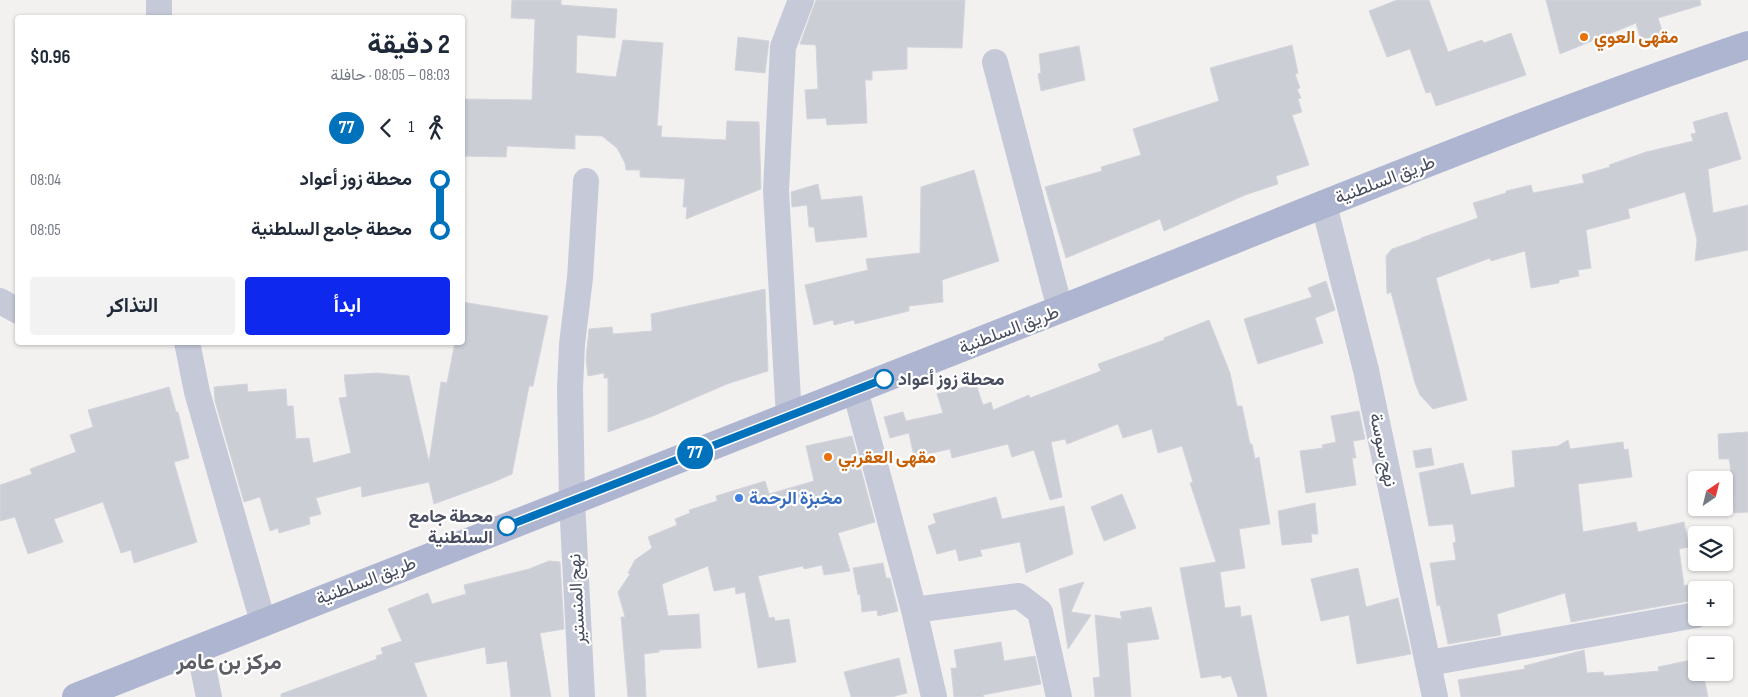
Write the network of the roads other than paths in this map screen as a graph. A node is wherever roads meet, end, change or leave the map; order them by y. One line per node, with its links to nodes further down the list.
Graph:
1 (159, 0): 3 (street)
2 (801, 0): 13 (street)
3 (159, 15)
4 (1748, 45): 7 (main road, طريق السلطنية)
5 (995, 62): 10 (street)
6 (586, 181): 14 (street, نهج المنستير)
7 (1324, 204): 10 (main road, طريق السلطنية); 19 (street, نهج سوسة)
8 (0, 301): 9 (street)
9 (15, 309)
10 (1060, 309): 12 (main road, طريق السلطنية)
11 (188, 345): 17 (street)
12 (855, 390): 13 (main road, طريق السلطنية); 15 (street)
13 (789, 417): 14 (main road, طريق السلطنية)
14 (572, 501): 17 (main road, طريق السلطنية); 22 (street, نهج المنستير)
15 (914, 610): 23 (street); 24 (street)
16 (1688, 616): 19 (street)
17 (263, 622): 18 (main road, طريق السلطنية)
18 (198, 648): 20 (main road, طريق السلطنية); 21 (street)
19 (1429, 662): 25 (street, نهج سوسة)
20 (76, 697)
21 (209, 697)
22 (582, 697)
23 (934, 697)
24 (1060, 697)
25 (1436, 697)

